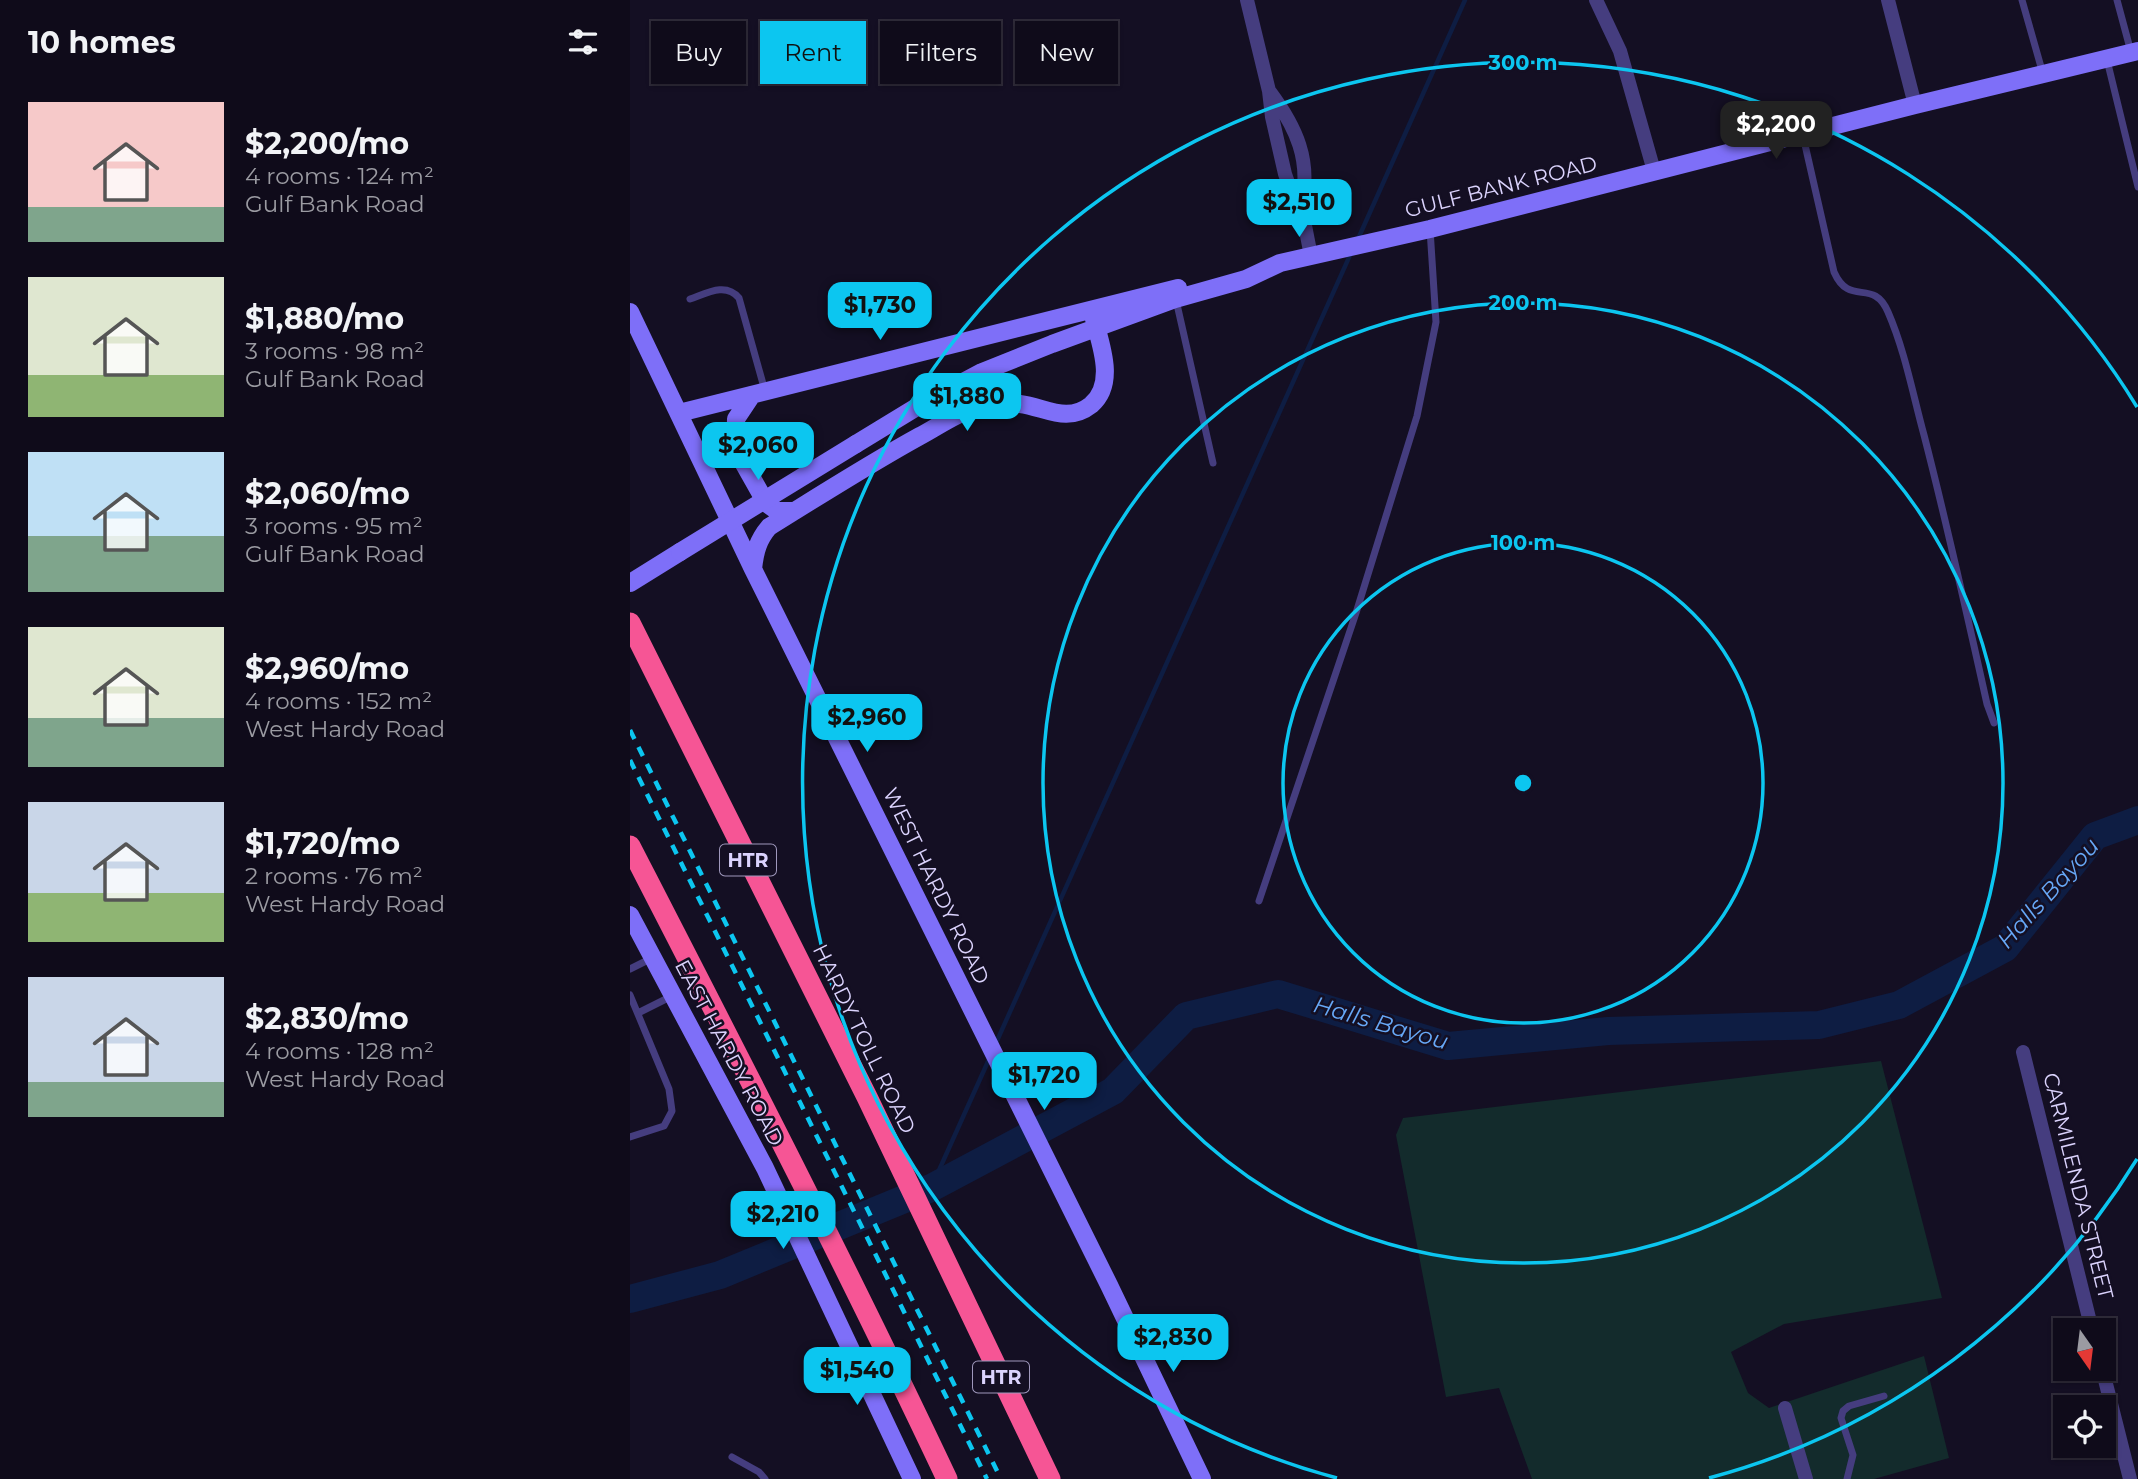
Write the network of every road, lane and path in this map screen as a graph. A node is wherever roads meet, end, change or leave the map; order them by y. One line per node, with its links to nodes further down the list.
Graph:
1 (1247, 0): 9 (street)
2 (1595, 0): 12 (street)
3 (1888, 0): 10 (street)
4 (2022, 0): 8 (lane)
5 (2117, 0): 6 (lane)
6 (2135, 52): 7 (main road, GULF BANK ROAD)
7 (2106, 59): 8 (main road, GULF BANK ROAD); 13 (lane)
8 (2043, 74): 10 (main road, GULF BANK ROAD)
9 (1269, 91): 14 (street); 14 (street)
10 (1915, 105): 11 (main road, GULF BANK ROAD)
11 (1803, 135): 12 (main road, GULF BANK ROAD); 30 (lane)
12 (1654, 171): 15 (main road, GULF BANK ROAD)
13 (2138, 187)
14 (1301, 205): 16 (street)
15 (1430, 229): 16 (main road, GULF BANK ROAD); 32 (lane)
16 (1319, 255): 17 (main road, GULF BANK ROAD)
17 (1280, 264): 19 (main road, GULF BANK ROAD); 20 (main road)
18 (690, 299): 23 (lane)
19 (1175, 299): 22 (main road, GULF BANK ROAD); 25 (lane)
20 (1091, 309): 22 (main road); 23 (main road)
21 (630, 312): 24 (main road, WEST HARDY ROAD)
22 (1096, 329): 26 (main road); 28 (main road, GULF BANK ROAD, bridge)
23 (758, 393): 24 (main road); 26 (main road)
24 (679, 412): 27 (main road, WEST HARDY ROAD)
25 (1213, 463)
26 (794, 511): 27 (main road)
27 (753, 569): 50 (main road, WEST HARDY ROAD)
28 (630, 583)
29 (630, 623): 49 (highway, HARDY TOLL ROAD / HTR)
30 (1994, 723)
31 (630, 846): 48 (highway)
32 (1259, 901)
33 (630, 915): 34 (main road, EAST HARDY ROAD)
34 (653, 958): 35 (lane); 37 (main road, EAST HARDY ROAD)
35 (630, 969)
36 (630, 995): 38 (lane)
37 (673, 995): 38 (lane); 47 (main road, EAST HARDY ROAD)
38 (638, 1013): 40 (lane)
39 (2023, 1052): 41 (street, CARMILENDA STREET)
40 (630, 1137)
41 (2089, 1318)
42 (2105, 1381): 53 (street)
43 (1884, 1396): 52 (lane)
44 (1785, 1408): 51 (street)
45 (732, 1457): 46 (lane)
46 (765, 1479)
47 (912, 1479)
48 (947, 1479)
49 (1050, 1479)
50 (1202, 1479)
51 (1806, 1479)
52 (1847, 1479)
53 (2130, 1479)

